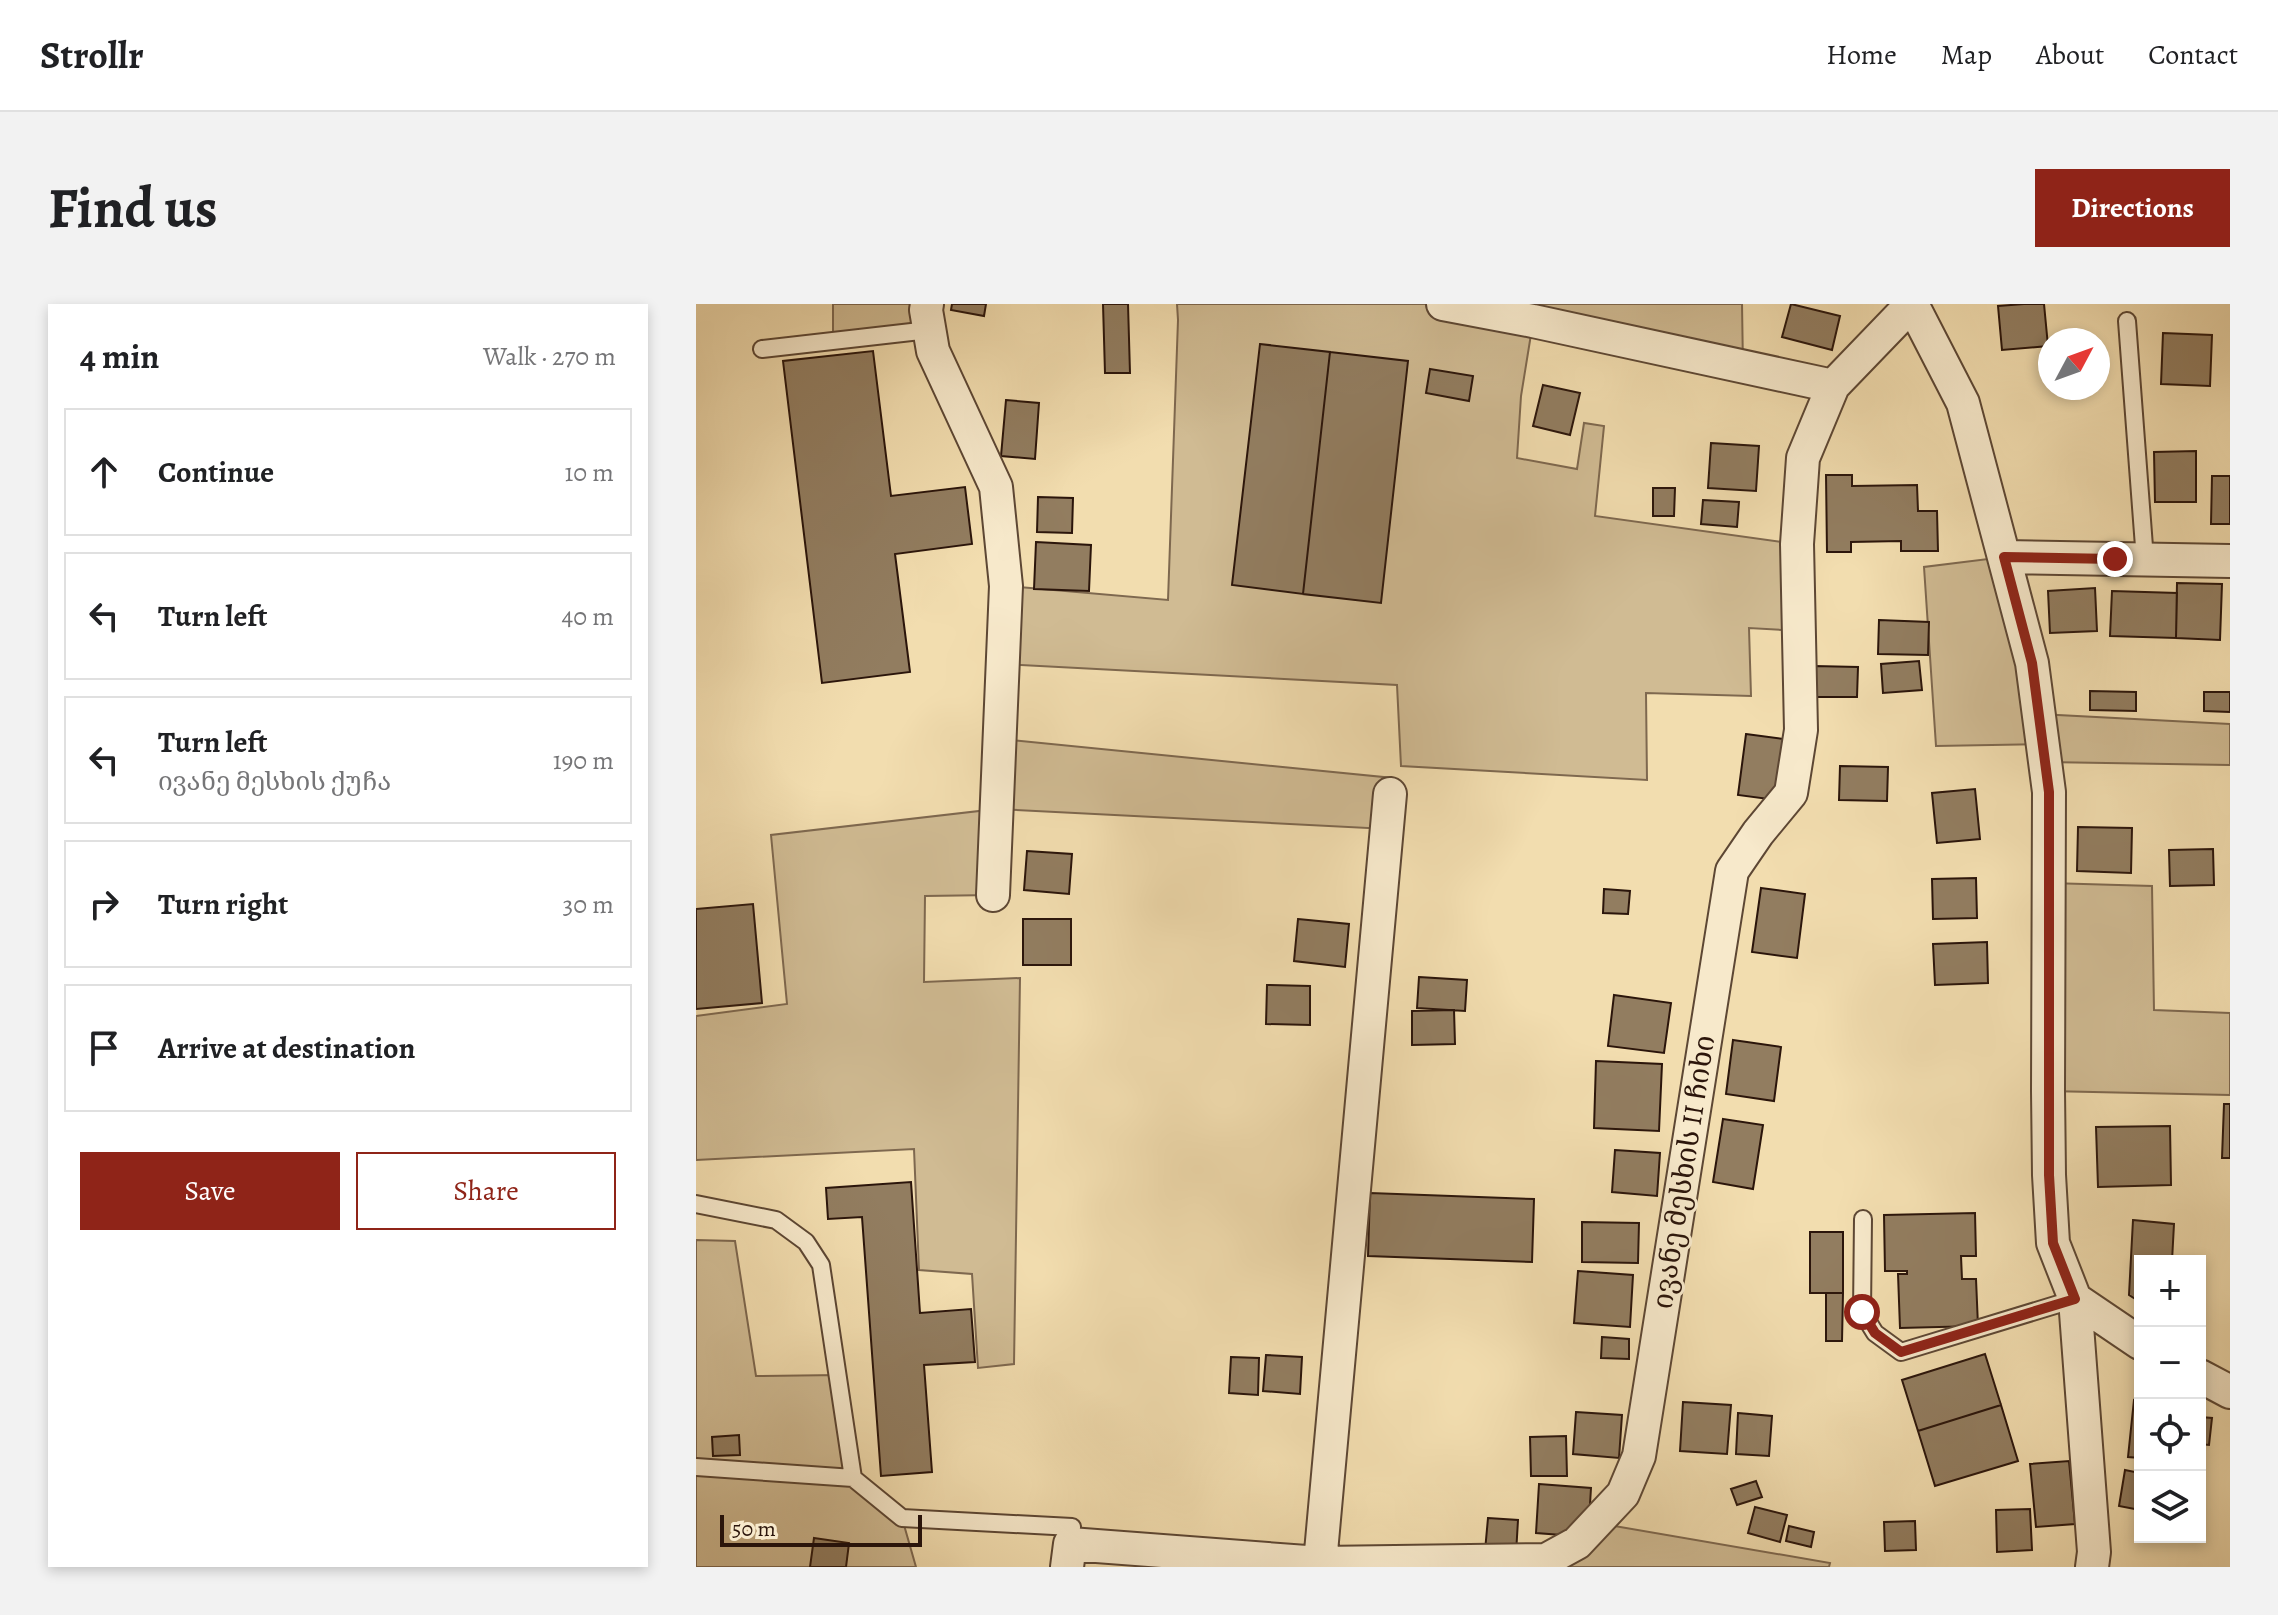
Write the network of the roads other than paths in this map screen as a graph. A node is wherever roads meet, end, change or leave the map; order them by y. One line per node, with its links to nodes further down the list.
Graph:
1 (1443, 304): 6 (street)
2 (1912, 304): 6 (street, ივანე მესხის II ჩიხი); 7 (street)
3 (928, 317): 5 (lane); 11 (street)
4 (2127, 321): 8 (lane)
5 (762, 349)
6 (1833, 386): 23 (street, ივანე მესხის II ჩიხი)
7 (2004, 557): 8 (street); 14 (street)
8 (2145, 560): 9 (street)
9 (2230, 561)
10 (1390, 794): 22 (street)
11 (993, 895)
12 (696, 1204): 19 (lane)
13 (1863, 1219): 14 (lane)
14 (2075, 1299): 15 (street); 21 (street)
15 (2134, 1339)
16 (2206, 1379): 17 (street)
17 (2230, 1392)
18 (696, 1467): 19 (lane)
19 (853, 1478): 20 (lane)
20 (1068, 1556): 22 (street, ივანე მესხის II ჩიხი)
21 (2087, 1562)
22 (1320, 1563): 23 (street, ივანე მესხის II ჩიხი)
23 (1464, 1564)

